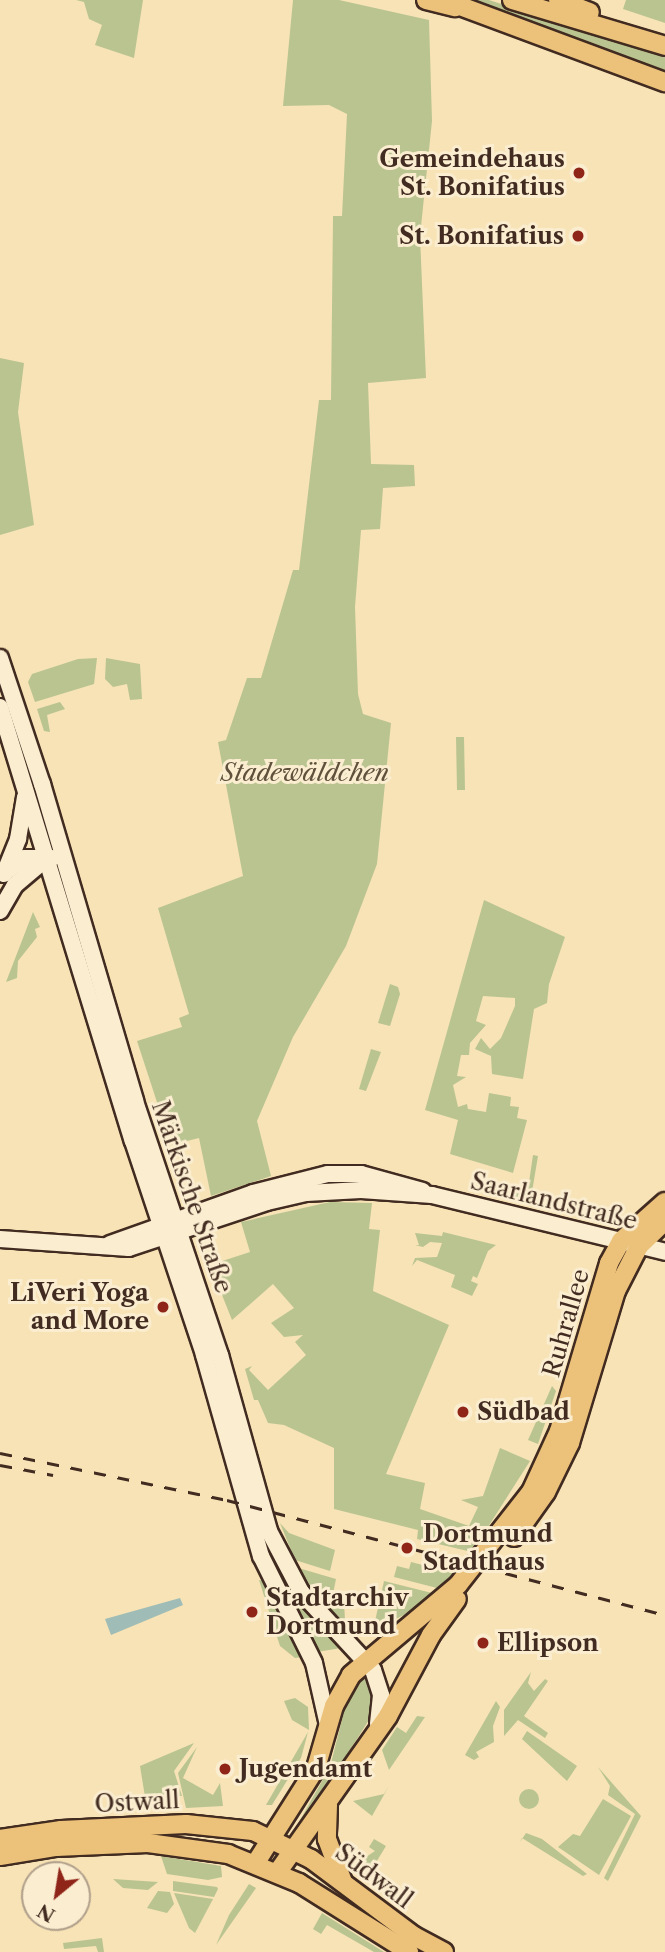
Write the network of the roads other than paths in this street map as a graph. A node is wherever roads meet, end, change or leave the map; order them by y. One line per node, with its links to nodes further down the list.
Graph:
1 (426, 0): 5 (main road)
2 (444, 0): 5 (main road)
3 (512, 0): 6 (main road)
4 (558, 0): 6 (main road)
5 (482, 13): 8 (main road)
6 (626, 34): 7 (main road)
7 (665, 46)
8 (665, 82)
9 (0, 658): 12 (main road, Märkische Straße)
10 (0, 707): 11 (main road, Märkische Straße)
11 (24, 788): 12 (main road, Märkische Straße); 13 (main road)
12 (53, 857): 13 (main road); 14 (main road); 20 (main road, Märkische Straße)
13 (2, 878)
14 (0, 911)
15 (353, 1173): 16 (main road); 17 (main road, Saarlandstraße); 20 (main road, Saarlandstraße)
16 (346, 1190): 17 (main road, Saarlandstraße); 20 (main road, Saarlandstraße)
17 (432, 1195): 22 (main road, Saarlandstraße)
18 (665, 1202): 22 (main road, Ruhrallee)
19 (665, 1221): 23 (main road, Ruhrallee)
20 (169, 1227): 21 (main road); 25 (main road, Märkische Straße); 27 (main road, Märkische Straße)
21 (0, 1239)
22 (621, 1241): 23 (main road, Saarlandstraße); 25 (main road, Ruhrallee)
23 (639, 1246): 24 (main road, Saarlandstraße); 26 (main road, Ruhrallee)
24 (665, 1252)
25 (365, 1659): 26 (main road, Märkische Straße); 27 (main road, Ruhrallee)
26 (378, 1724): 28 (main road, Ruhrallee)
27 (328, 1729): 30 (main road, Ruhrallee)
28 (328, 1804): 31 (main road, Ruhrallee); 35 (main road)
29 (0, 1839): 30 (main road, Ostwall)
30 (274, 1839): 31 (main road, Südwall); 33 (main road, Ruhrallee)
31 (297, 1850): 34 (main road, Ruhrallee); 35 (main road, Südwall)
32 (0, 1856): 33 (main road, Ostwall)
33 (255, 1864): 34 (main road, Südwall)
34 (277, 1873): 36 (main road, Südwall)
35 (345, 1885): 37 (main road, Südwall)
36 (409, 1952)
37 (444, 1952)

